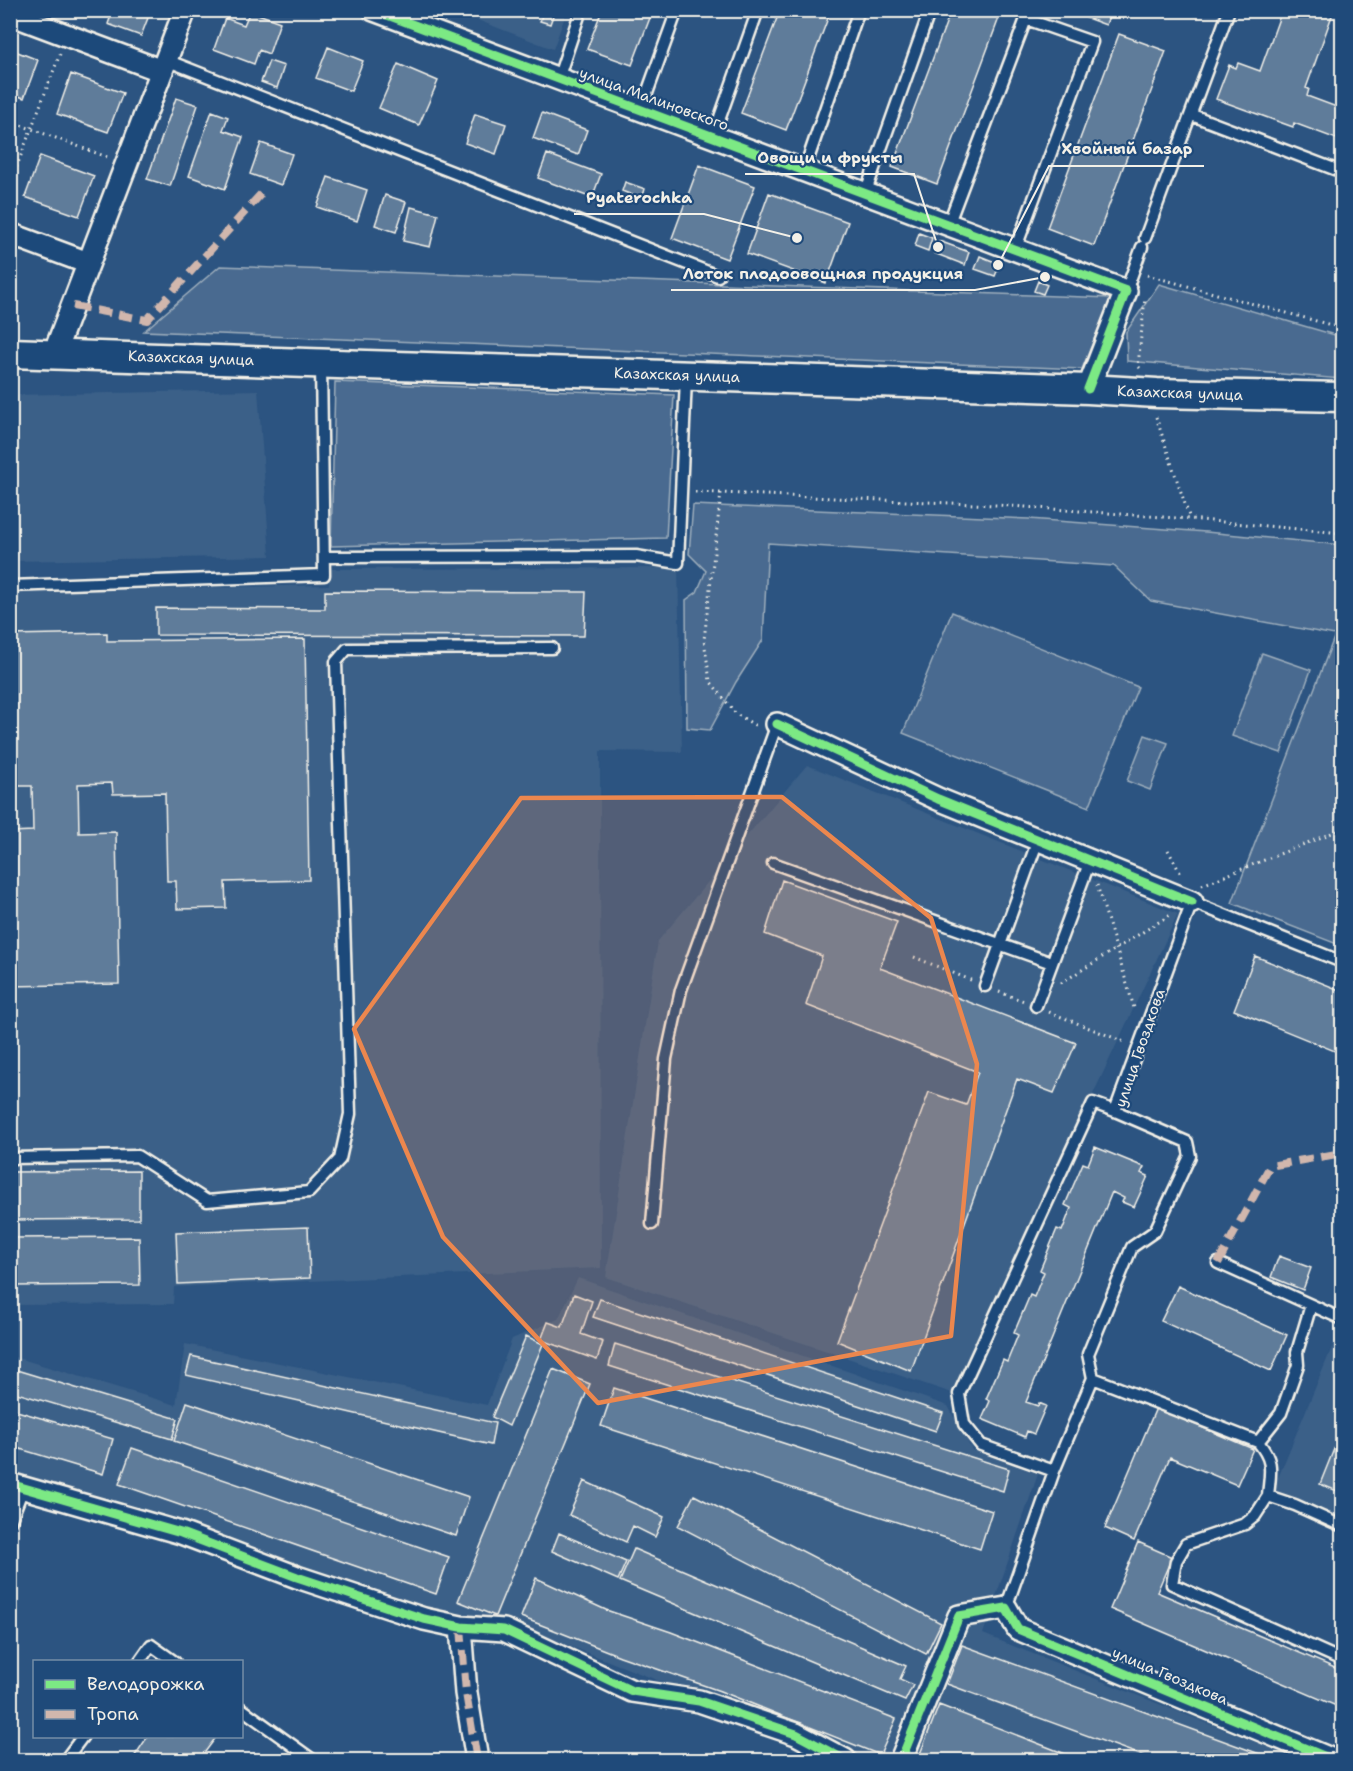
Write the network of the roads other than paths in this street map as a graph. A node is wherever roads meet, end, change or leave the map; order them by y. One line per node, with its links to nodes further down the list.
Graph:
1 (185, 10): 11 (street)
2 (374, 10): 12 (street, улица Малиновского)
3 (581, 10): 12 (lane)
4 (677, 10): 13 (lane)
5 (758, 10): 15 (lane)
6 (859, 10): 16 (lane)
7 (930, 10): 18 (lane)
8 (1229, 10): 14 (lane)
9 (10, 14): 11 (street)
10 (1027, 15): 19 (lane); 21 (lane)
11 (164, 65): 22 (street); 23 (lane)
12 (558, 79): 13 (street, улица Малиновского)
13 (641, 110): 15 (street, улица Малиновского)
14 (1192, 115): 17 (lane); 24 (lane)
15 (713, 137): 16 (street, улица Малиновского)
16 (804, 171): 18 (street, улица Малиновского)
17 (1342, 172)
18 (865, 194): 19 (street, улица Малиновского)
19 (948, 225): 21 (street, улица Малиновского)
20 (10, 234): 22 (street)
21 (1015, 250): 24 (street, улица Малиновского)
22 (88, 263): 26 (street)
23 (718, 276)
24 (1126, 291): 29 (street)
25 (10, 352): 26 (main road, Казахская улица)
26 (54, 354): 27 (main road, Казахская улица)
27 (321, 362): 28 (main road, Казахская улица); 31 (lane)
28 (686, 376): 29 (main road, Казахская улица); 31 (lane)
29 (1088, 389): 30 (main road, Казахская улица)
30 (1342, 397)
31 (324, 556): 32 (lane)
32 (10, 586)
33 (552, 648): 45 (lane)
34 (775, 729): 35 (street); 46 (lane)
35 (1038, 840): 36 (street); 39 (lane)
36 (1090, 861): 38 (street); 41 (lane)
37 (773, 863): 39 (lane)
38 (1192, 895): 40 (lane); 44 (lane, улица Гвоздкова)
39 (1001, 945): 41 (lane); 42 (lane)
40 (1342, 962)
41 (1052, 963): 43 (lane)
42 (986, 986)
43 (1037, 1001)
44 (1115, 1112): 50 (lane, улица Гвоздкова); 52 (lane)
45 (10, 1158)
46 (652, 1224)
47 (1218, 1263): 48 (lane)
48 (1311, 1305): 49 (lane); 51 (lane)
49 (1342, 1319)
50 (1093, 1378): 51 (lane); 52 (lane, улица Гвоздкова)
51 (1258, 1442): 54 (lane)
52 (1054, 1471): 57 (lane, улица Гвоздкова)
53 (17, 1485): 55 (lane); 58 (street)
54 (1268, 1496): 56 (lane); 59 (lane)
55 (10, 1522)
56 (1342, 1526)
57 (1006, 1608): 68 (street); 69 (street, улица Гвоздкова)
58 (461, 1627): 66 (street); 67 (street)
59 (1342, 1659)
60 (141, 1660): 61 (lane)
61 (172, 1660)
62 (243, 1710): 65 (lane)
63 (82, 1738): 64 (lane)
64 (65, 1761)
65 (313, 1761)
66 (477, 1761)
67 (845, 1761)
68 (901, 1761)
69 (1333, 1761)

